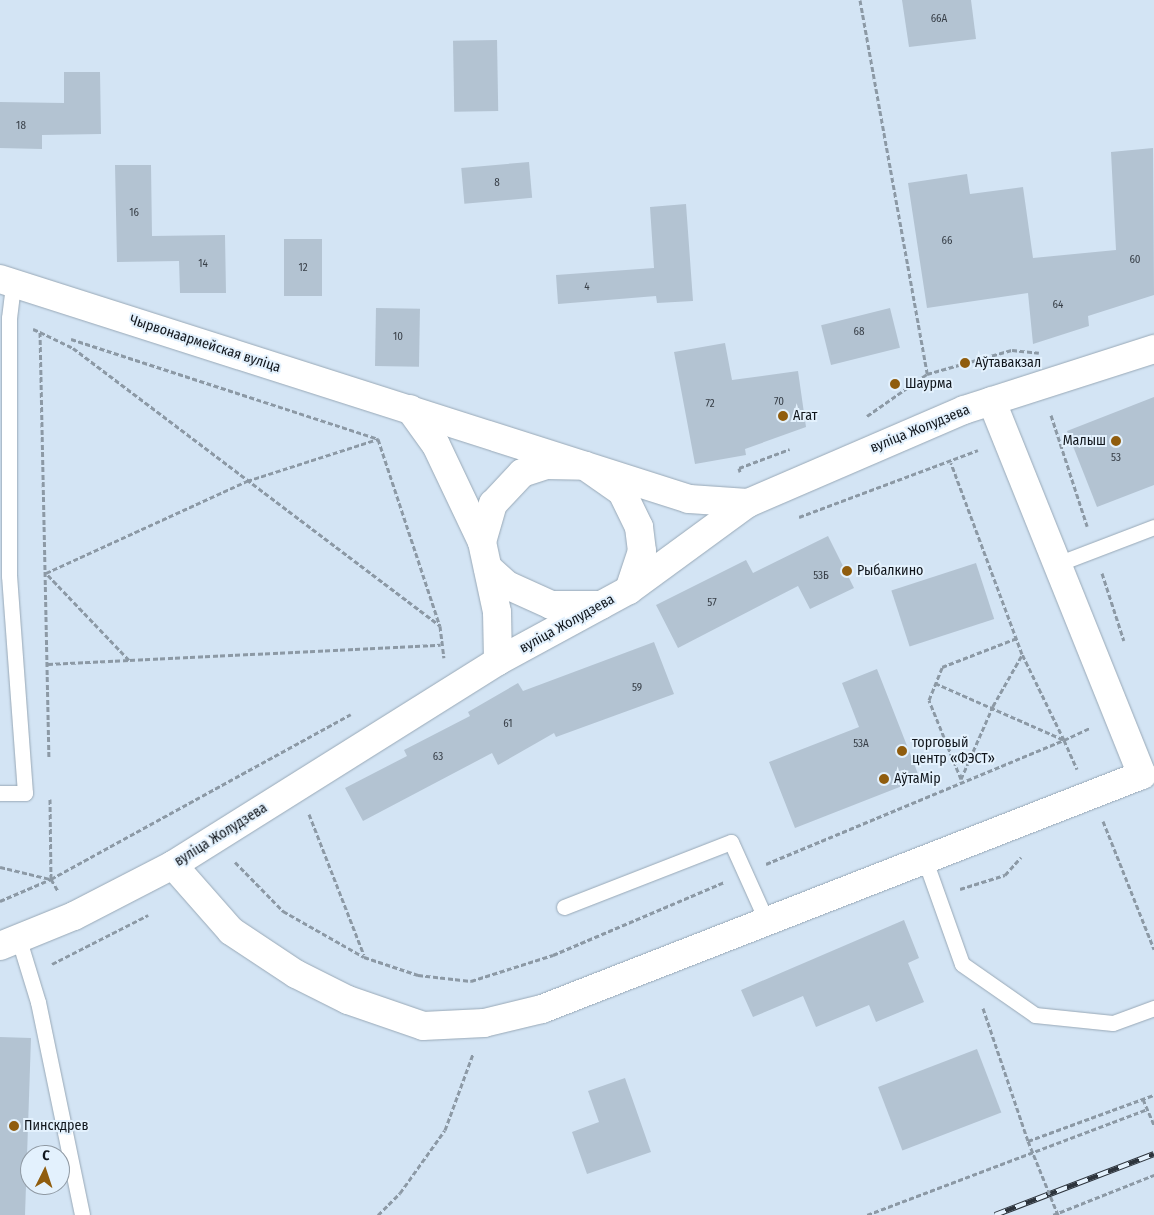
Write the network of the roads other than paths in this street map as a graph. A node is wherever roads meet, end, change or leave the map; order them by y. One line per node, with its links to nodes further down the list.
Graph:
1 (7, 281): 4 (street, Чырвонаармейская вуліца); 15 (lane)
2 (1154, 349): 3 (street, вуліца Жолудзева)
3 (992, 401): 6 (street, вуліца Жолудзева); 9 (street)
4 (410, 409): 5 (street, Чырвонаармейская вуліца); 8 (street)
5 (586, 466): 6 (street, Чырвонаармейская вуліца); 8 (street); 11 (street)
6 (748, 503): 11 (street, вуліца Жолудзева)
7 (1154, 527): 9 (lane)
8 (482, 542): 10 (street)
9 (1057, 564): 14 (street)
10 (488, 568): 12 (street); 13 (street)
11 (629, 590): 12 (street, вуліца Жолудзева)
12 (605, 604): 13 (street, вуліца Жолудзева)
13 (498, 661): 17 (street, вуліца Жолудзева)
14 (1148, 772): 16 (street)
15 (0, 793)
16 (926, 862): 19 (street); 21 (lane)
17 (173, 865): 19 (street); 20 (street, вуліца Жолудзева)
18 (564, 907): 19 (lane)
19 (766, 920)
20 (9, 944): 22 (lane)
21 (1154, 1008)
22 (82, 1215)

